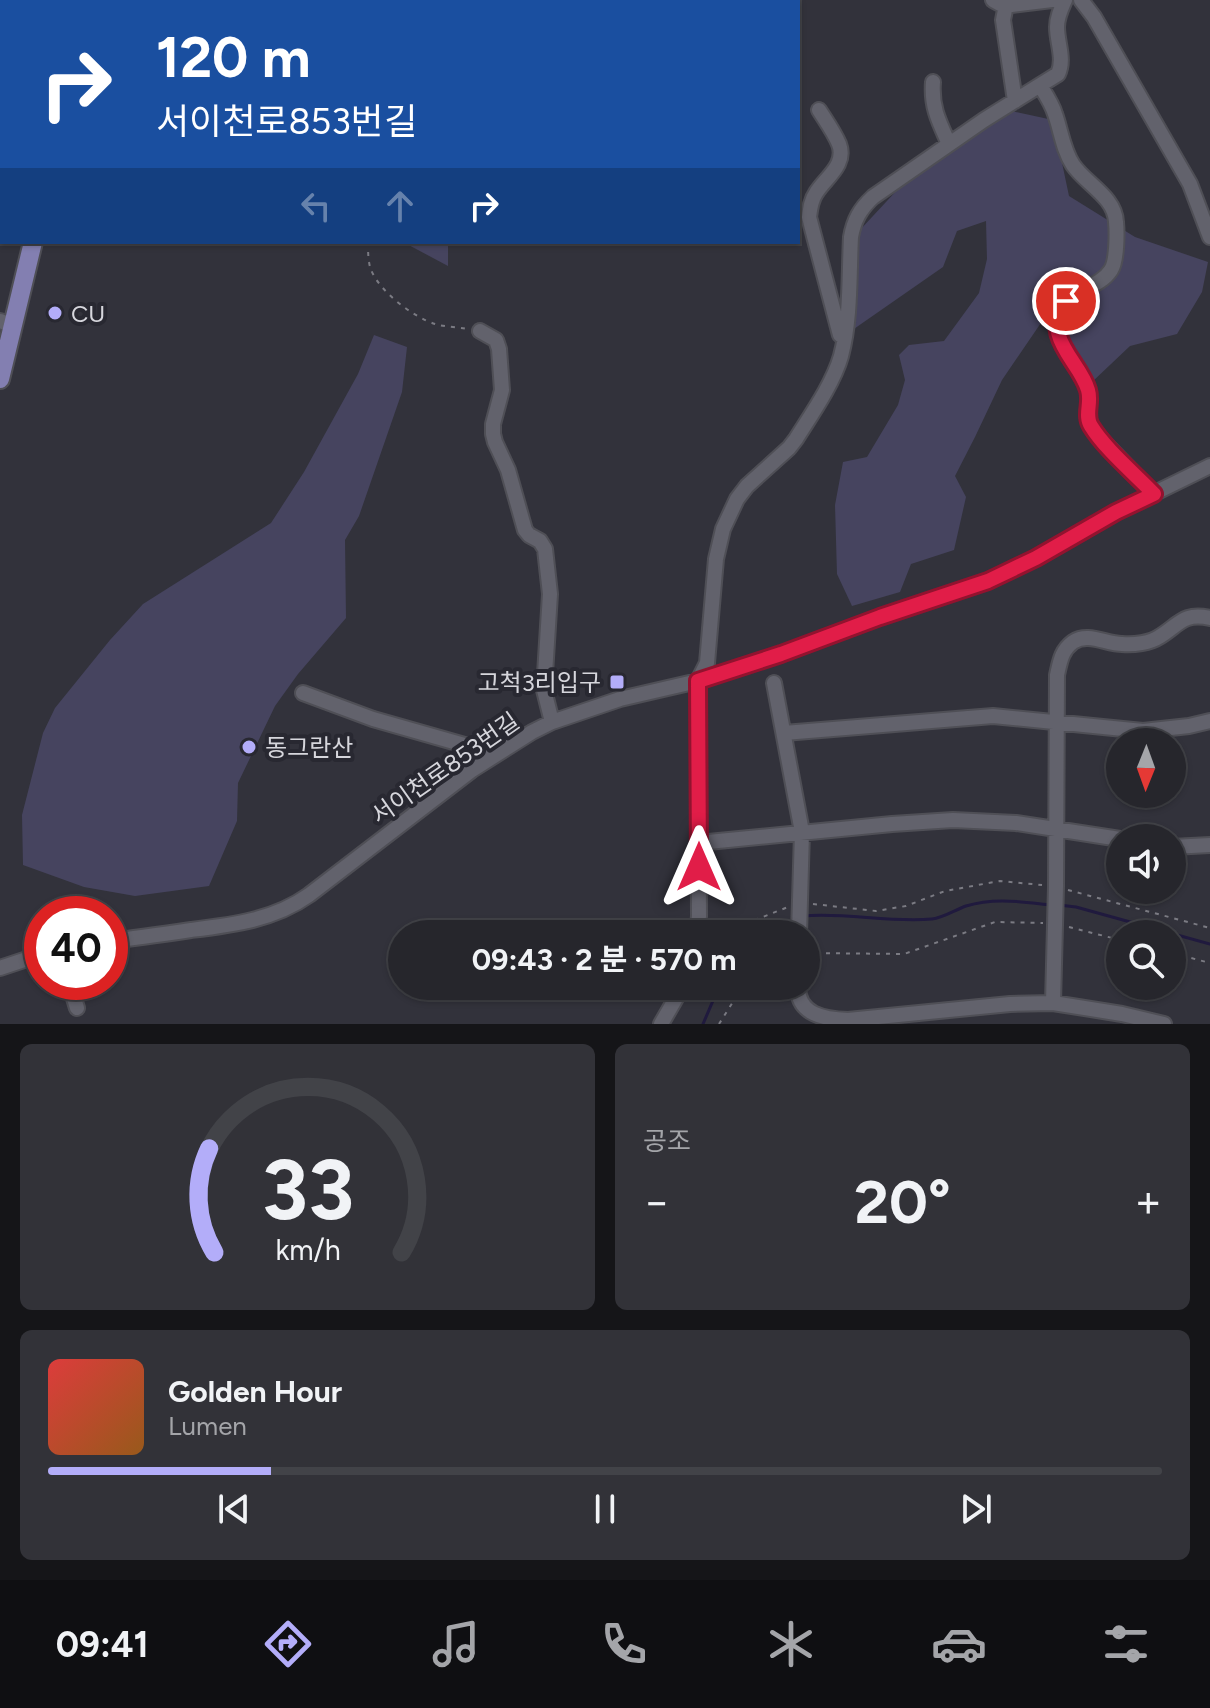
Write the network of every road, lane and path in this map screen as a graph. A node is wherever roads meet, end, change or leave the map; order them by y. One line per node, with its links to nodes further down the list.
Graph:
1 (1052, 0): 4 (street)
2 (1065, 0): 6 (street)
3 (1081, 0): 10 (street)
4 (1001, 2): 7 (street)
5 (933, 82): 9 (street)
6 (1041, 87): 7 (street); 18 (street)
7 (1015, 101): 9 (street)
8 (819, 110): 15 (street)
9 (949, 144): 15 (street)
10 (1210, 237)
11 (32, 244): 13 (main road)
12 (368, 244): 14 (path)
13 (6, 323): 16 (main road)
14 (480, 331): 24 (street)
15 (843, 346): 20 (street)
16 (0, 379)
17 (1210, 466): 18 (street, 서이천로853번길)
18 (1154, 494): 20 (street, 서이천로853번길)
19 (1210, 618): 25 (street)
20 (698, 681): 24 (street, 서이천로853번길); 31 (street)
21 (774, 683): 26 (street)
22 (303, 693): 27 (street)
23 (1210, 721): 25 (street)
24 (552, 722): 27 (street, 서이천로853번길)
25 (1057, 723): 26 (street); 28 (street)
26 (784, 733): 29 (street)
27 (496, 754): 42 (street, 서이천로853번길)
28 (1056, 830): 29 (street); 30 (street); 34 (street)
29 (802, 832): 31 (street); 35 (street)
30 (1106, 837)
31 (698, 843): 37 (street)
32 (1210, 845): 33 (street)
33 (1186, 846)
34 (1056, 888): 35 (path); 36 (street); 40 (path)
35 (800, 905): 38 (path); 39 (street)
36 (1055, 919): 41 (path); 43 (path); 52 (street)
37 (699, 920)
38 (757, 920)
39 (799, 920)
40 (1210, 928)
41 (1106, 935)
42 (128, 939)
43 (820, 953)
44 (1186, 957): 46 (path)
45 (24, 960): 47 (street)
46 (1210, 963)
47 (0, 968)
48 (75, 1000): 53 (street)
49 (675, 1000): 54 (street)
50 (734, 1000): 55 (path)
51 (800, 1000): 52 (street)
52 (1053, 1003): 56 (street)
53 (77, 1008)
54 (661, 1024)
55 (719, 1024)
56 (1164, 1024)

